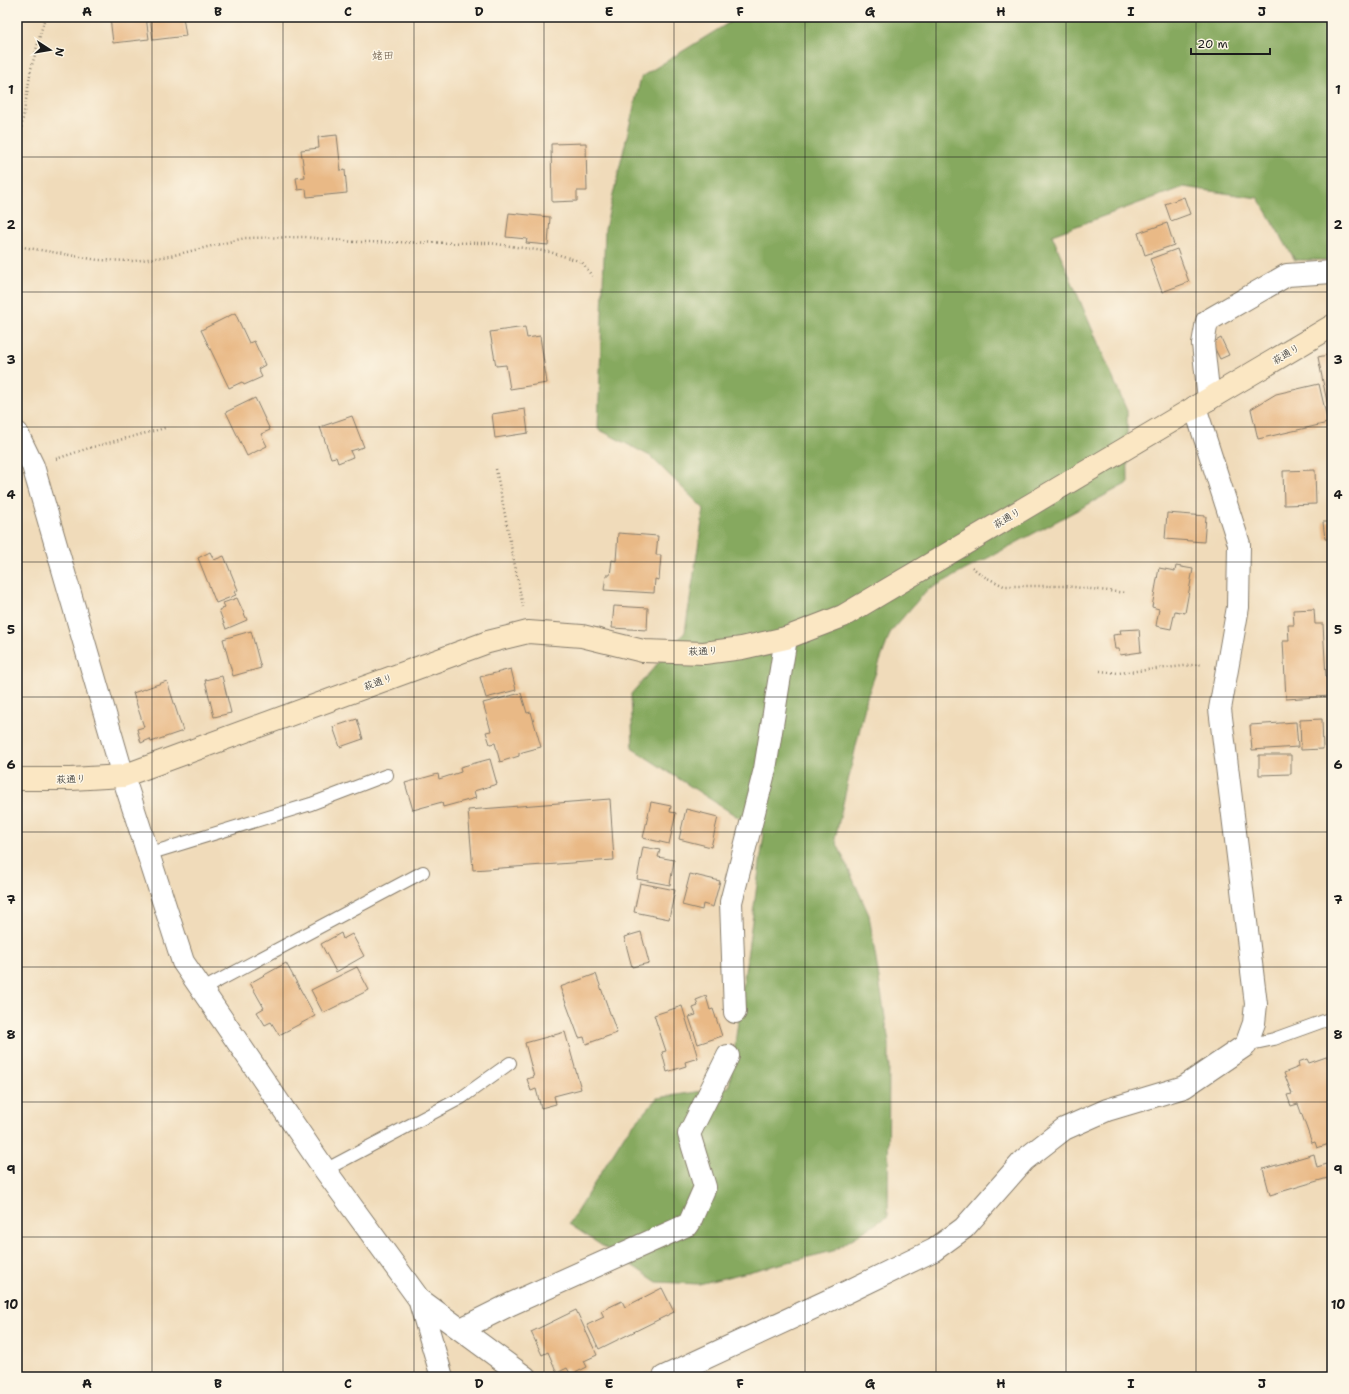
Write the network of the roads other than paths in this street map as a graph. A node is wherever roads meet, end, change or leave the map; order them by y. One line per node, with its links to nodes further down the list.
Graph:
1 (1332, 272): 3 (street)
2 (1332, 326): 3 (street, 萩通り)
3 (1202, 403): 5 (street, 萩通り); 14 (street)
4 (17, 433): 7 (street)
5 (786, 638): 7 (street, 萩通り); 12 (street)
6 (387, 775): 9 (lane)
7 (123, 776): 8 (street, 萩通り); 9 (street)
8 (17, 779)
9 (148, 854): 11 (street)
10 (423, 872): 11 (lane)
11 (201, 990): 17 (street)
12 (736, 1012)
13 (1332, 1018): 14 (lane)
14 (1246, 1045): 22 (street)
15 (728, 1056): 19 (street)
16 (510, 1063): 17 (lane)
17 (325, 1170): 18 (street)
18 (418, 1299): 19 (street); 20 (street)
19 (461, 1329): 21 (street)
20 (442, 1377)
21 (525, 1377)
22 (664, 1377)

